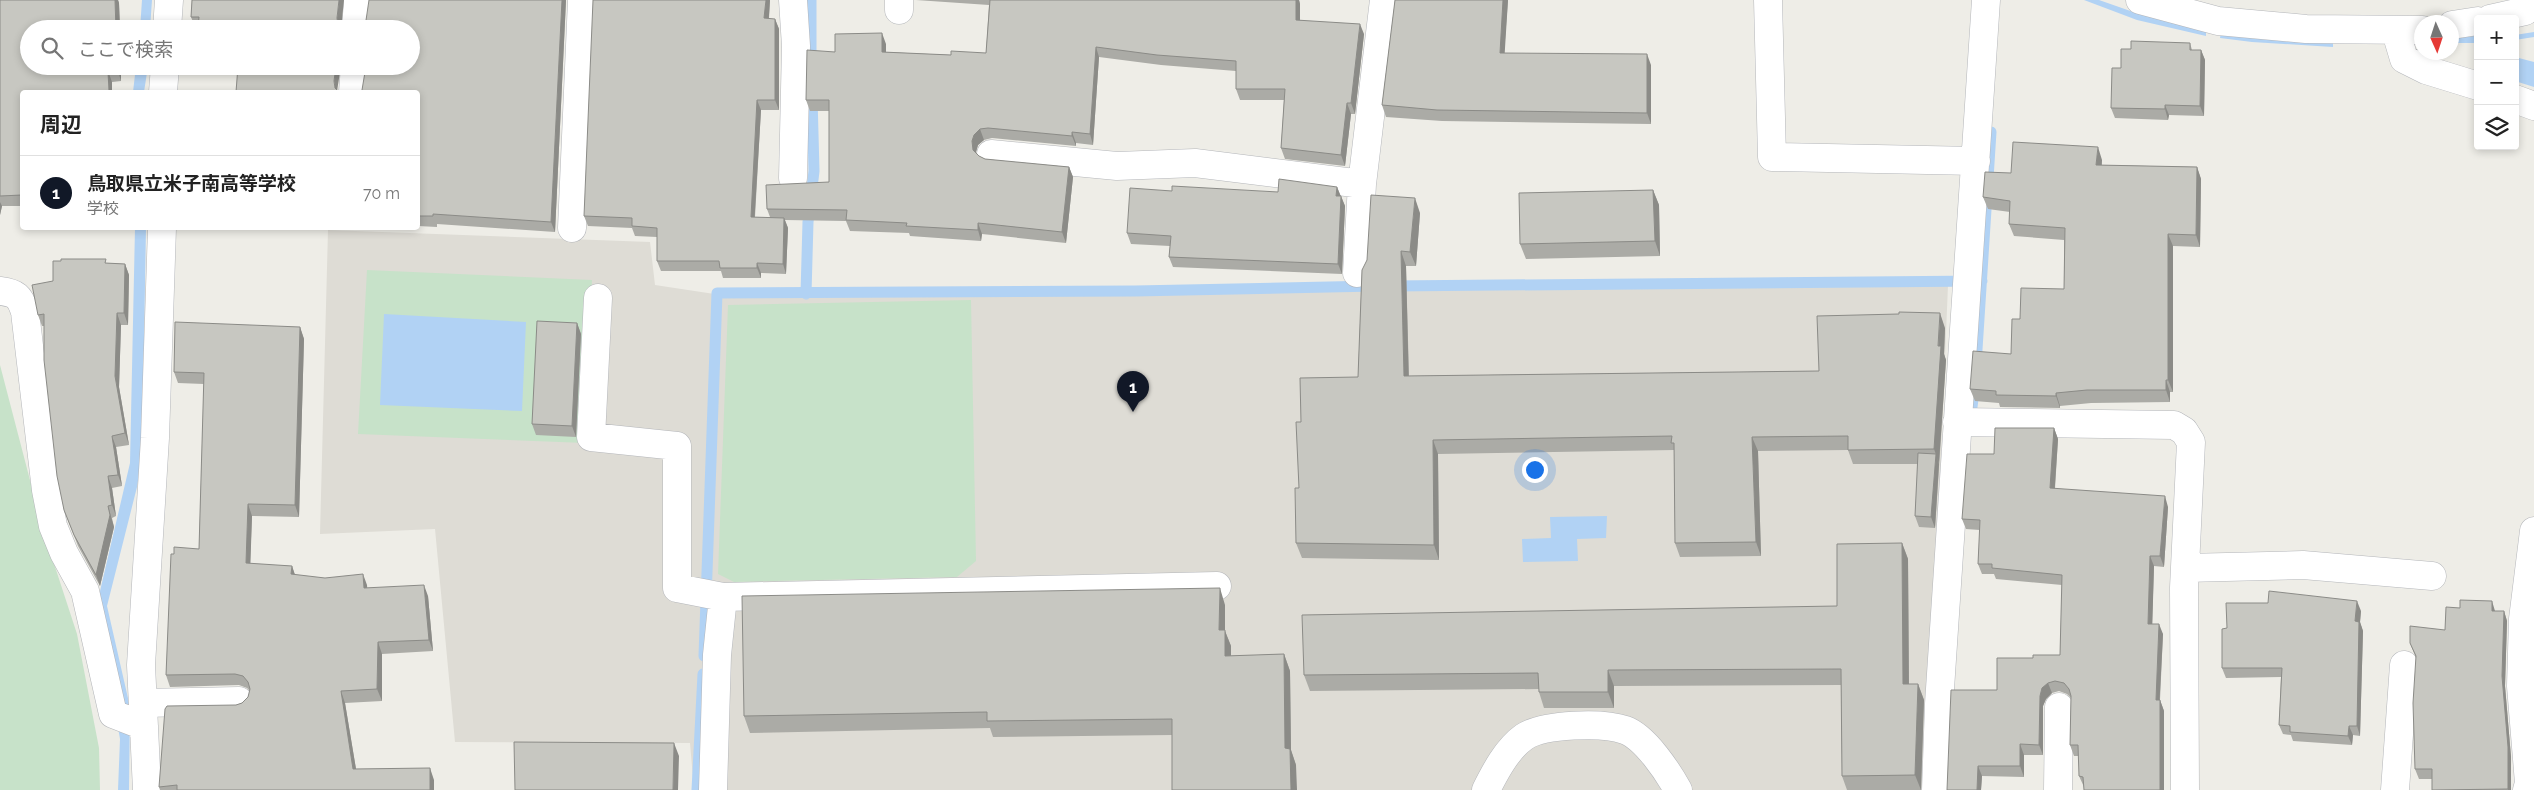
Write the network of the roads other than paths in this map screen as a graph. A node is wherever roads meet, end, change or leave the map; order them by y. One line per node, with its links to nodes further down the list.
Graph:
1 (169, 0): 11 (street)
2 (358, 0): 12 (street)
3 (582, 0): 27 (street)
4 (793, 0): 25 (street)
5 (1384, 0): 26 (street)
6 (1768, 0): 24 (street)
7 (1986, 0): 24 (street)
8 (2140, 0): 15 (street)
9 (2534, 5): 10 (street)
10 (2508, 15)
11 (168, 20)
12 (357, 20)
13 (2474, 22): 14 (street)
14 (2459, 24)
15 (2409, 31): 18 (street)
16 (164, 75): 19 (street)
17 (354, 75): 20 (street)
18 (2474, 85)
19 (163, 90)
20 (353, 90)
21 (2519, 100): 22 (street)
22 (2534, 106)
23 (991, 154): 26 (street)
24 (1976, 161): 32 (street)
25 (793, 178)
26 (1362, 184): 29 (street)
27 (572, 228)
28 (162, 230): 41 (street)
29 (1356, 273)
30 (0, 290): 41 (street)
31 (598, 298): 37 (street)
32 (1957, 422): 34 (street); 46 (street)
33 (2534, 531): 50 (street)
34 (2185, 568): 35 (street); 48 (street)
35 (2432, 576)
36 (1217, 586): 37 (street)
37 (723, 597): 43 (street)
38 (2404, 665): 49 (street)
39 (239, 701): 41 (street)
40 (2058, 707): 47 (street)
41 (144, 715): 42 (street)
42 (147, 790)
43 (713, 790)
44 (1486, 790): 45 (street)
45 (1678, 790)
46 (1936, 790)
47 (2058, 790)
48 (2185, 790)
49 (2395, 790)
50 (2527, 790)

